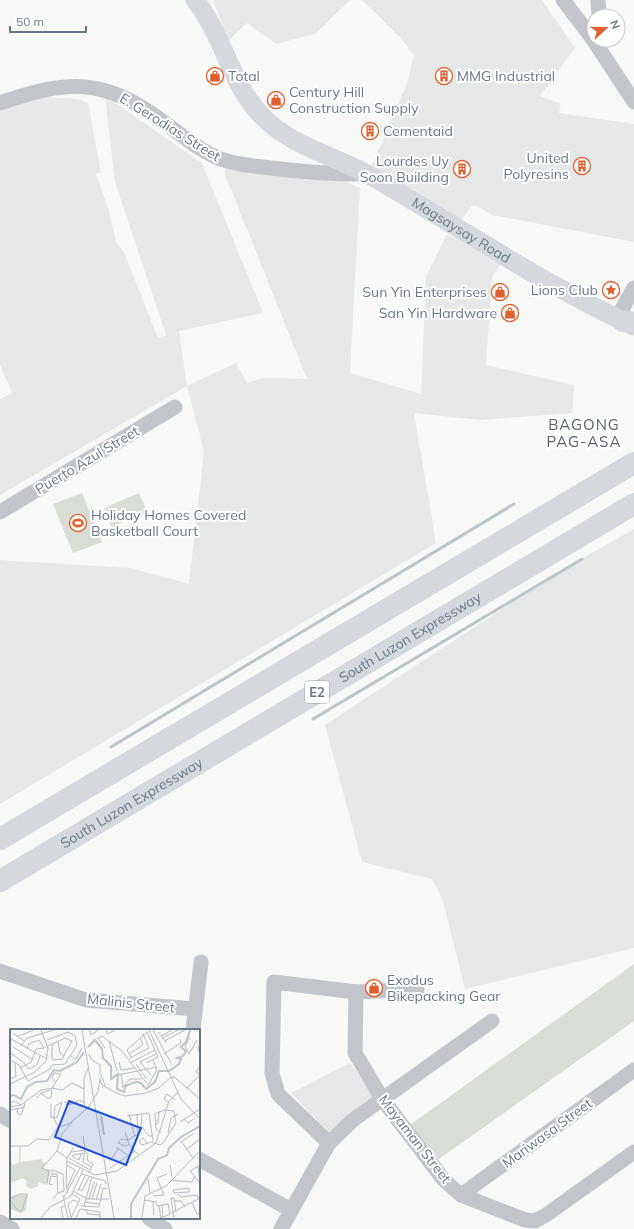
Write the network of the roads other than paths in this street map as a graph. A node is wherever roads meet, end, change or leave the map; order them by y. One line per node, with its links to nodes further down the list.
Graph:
1 (195, 0): 7 (main road, Magsaysay Road)
2 (563, 0): 3 (street)
3 (586, 28)
4 (600, 48): 5 (street)
5 (634, 102)
6 (0, 103): 7 (street, E. Gerodias Street)
7 (367, 174): 9 (main road, Magsaysay Road)
8 (634, 288): 9 (street)
9 (627, 322)
10 (175, 407): 13 (street, Puerto Azul Street)
11 (634, 463): 14 (highway, E2)
12 (634, 504): 15 (highway, South Luzon Expressway / E2)
13 (0, 512)
14 (0, 839)
15 (0, 880)
16 (201, 962): 20 (street)
17 (0, 971): 20 (street, Malinis Street)
18 (417, 989): 19 (street)
19 (356, 992): 24 (street, Mayaman Street); 27 (street)
20 (195, 1009): 22 (street)
21 (492, 1021): 24 (street)
22 (193, 1029)
23 (634, 1070): 30 (street, Mariwasa Street)
24 (383, 1100): 27 (street); 30 (street, Mayaman Street)
25 (0, 1114): 26 (street)
26 (10, 1120)
27 (329, 1143): 31 (street)
28 (634, 1152): 30 (street, Mayaman Street)
29 (200, 1160): 31 (street)
30 (461, 1195)
31 (291, 1210): 34 (street)
32 (0, 1222): 33 (street)
33 (12, 1229)
34 (281, 1229)

